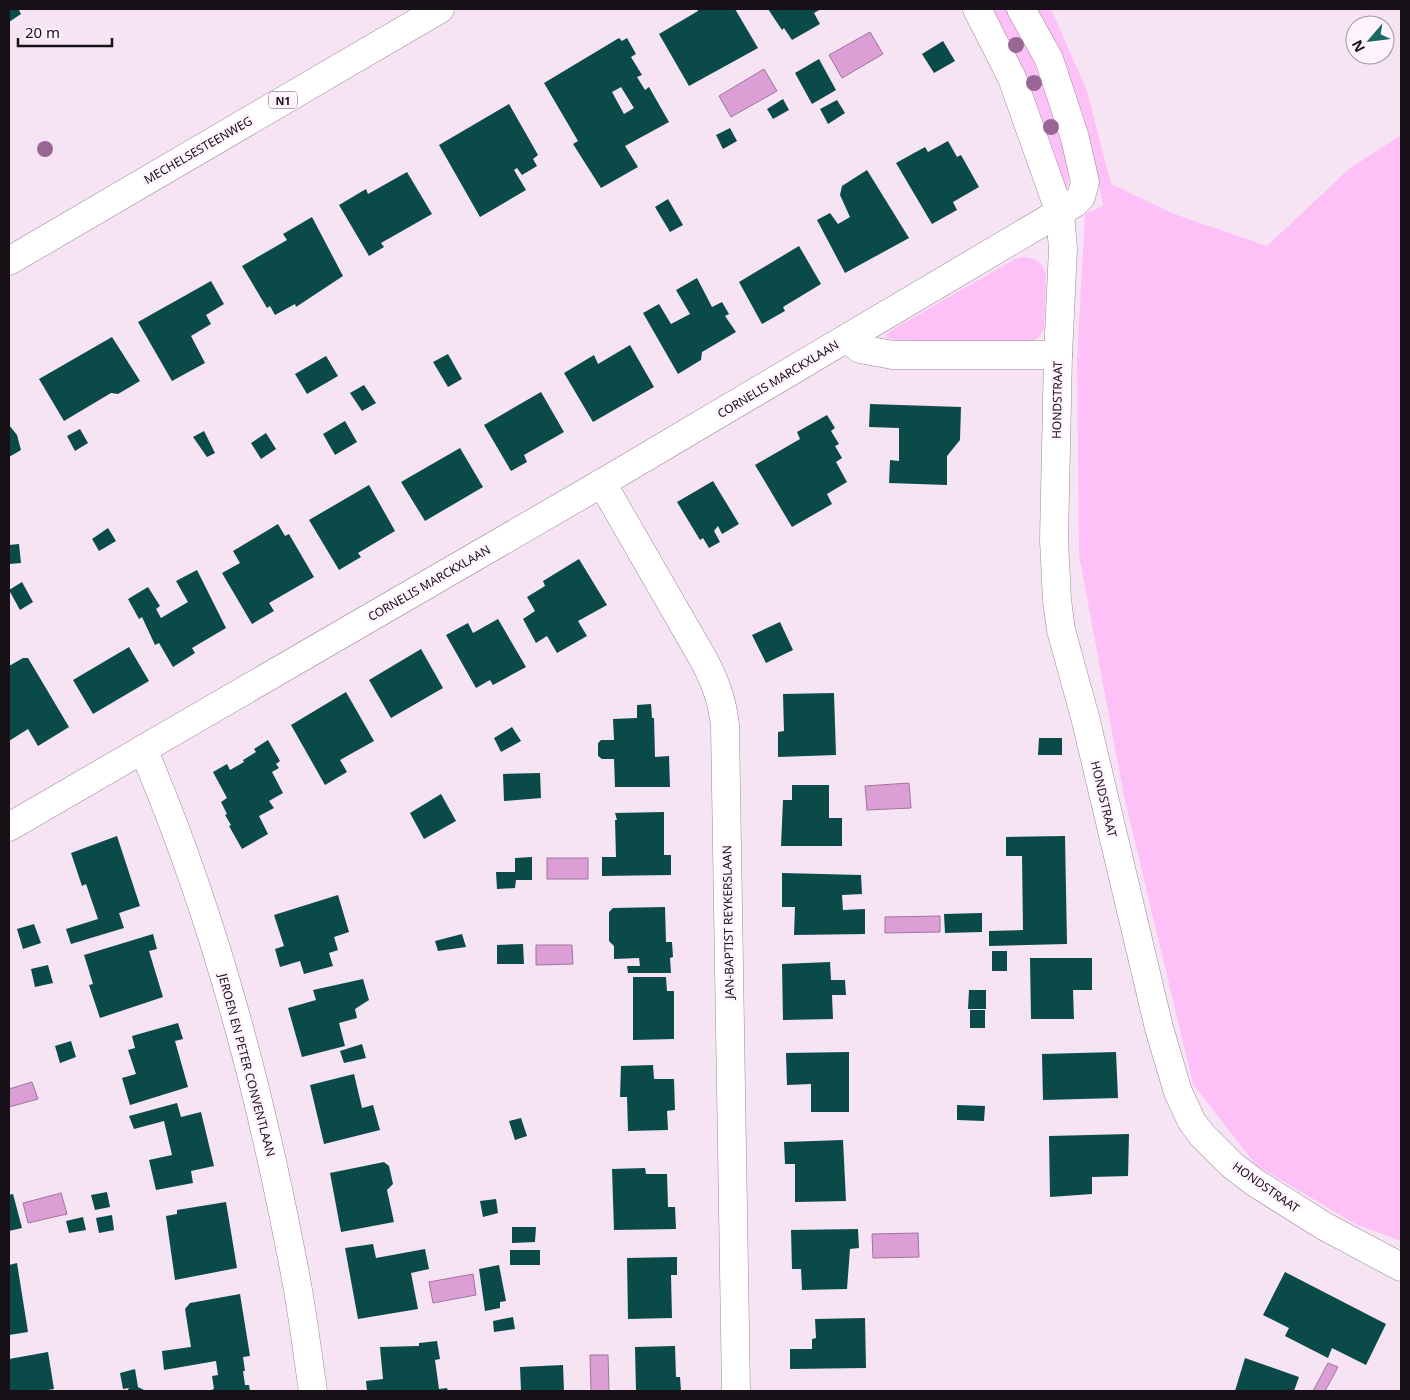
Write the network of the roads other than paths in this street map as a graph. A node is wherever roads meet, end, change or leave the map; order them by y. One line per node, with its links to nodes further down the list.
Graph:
1 (440, 9): 4 (street, MECHELSESTEENWEG / N1)
2 (977, 9): 5 (street, HONDSTRAAT)
3 (1021, 9): 5 (street)
4 (412, 16): 6 (street, MECHELSESTEENWEG / N1)
5 (1060, 213): 7 (street, CORNELIS MARCKXLAAN); 8 (street, HONDSTRAAT)
6 (9, 261)
7 (847, 338): 8 (street, CORNELIS MARCKXLAAN); 9 (street, CORNELIS MARCKXLAAN)
8 (1058, 355): 12 (street, HONDSTRAAT)
9 (602, 483): 10 (street, CORNELIS MARCKXLAAN); 14 (street, JAN-BAPTIST REYKERSLAAN)
10 (143, 749): 11 (street, CORNELIS MARCKXLAAN); 13 (street, JEROEN EN PETER CONVENTLAAN)
11 (9, 827)
12 (1401, 1267)
13 (313, 1391)
14 (736, 1391)

